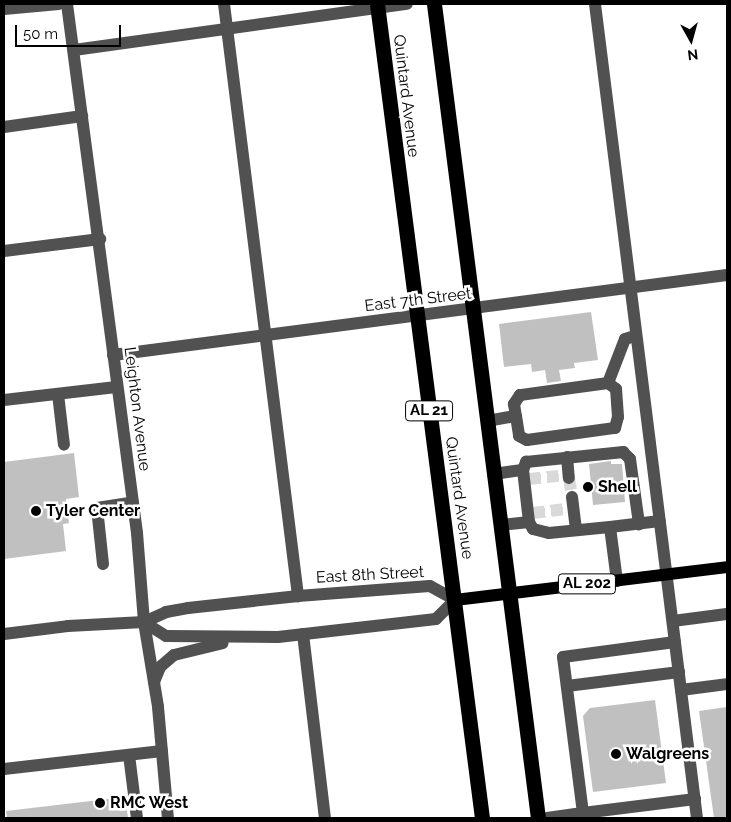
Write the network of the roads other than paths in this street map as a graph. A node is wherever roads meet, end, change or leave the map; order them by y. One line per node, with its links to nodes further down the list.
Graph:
1 (60, 4): 8 (street)
2 (67, 4): 10 (street, Leighton Avenue)
3 (224, 4): 9 (street)
4 (407, 4): 7 (street)
5 (434, 4): 17 (highway)
6 (595, 4): 16 (street)
7 (377, 6): 9 (street); 18 (highway, Quintard Avenue / AL 21)
8 (4, 9)
9 (227, 29): 10 (street); 19 (street)
10 (74, 50): 11 (street, Leighton Avenue)
11 (82, 116): 12 (street); 13 (street, Leighton Avenue)
12 (4, 127)
13 (100, 239): 14 (street); 21 (street, Leighton Avenue)
14 (4, 251)
15 (727, 275): 16 (street, East 7th Street)
16 (629, 289): 17 (street, East 7th Street); 20 (street)
17 (472, 309): 18 (street, East 7th Street); 27 (highway)
18 (416, 316): 19 (street, East 7th Street); 49 (highway, Quintard Avenue / AL 21)
19 (263, 336): 21 (street, East 7th Street); 48 (street)
20 (635, 336): 22 (street); 38 (street)
21 (113, 355): 23 (street, Leighton Avenue)
22 (608, 383): 26 (street); 28 (street)
23 (116, 388): 24 (street); 35 (street, Leighton Avenue)
24 (58, 394): 25 (street); 29 (street)
25 (4, 400)
26 (516, 416): 27 (street); 28 (street)
27 (487, 421): 32 (highway)
28 (542, 438): 31 (street)
29 (64, 445)
30 (567, 457): 31 (street); 33 (street); 39 (street)
31 (545, 460): 34 (street)
32 (493, 474): 34 (street); 40 (highway)
33 (566, 476)
34 (525, 477): 37 (street)
35 (133, 502): 43 (street); 51 (street, Leighton Avenue)
36 (570, 505): 42 (street)
37 (530, 516): 40 (street); 42 (street)
38 (660, 521): 39 (street); 45 (street)
39 (639, 524): 41 (street)
40 (500, 525): 47 (highway)
41 (610, 527): 42 (street); 46 (street)
42 (576, 530)
43 (103, 564)
44 (727, 567): 45 (main road, AL 202)
45 (667, 574): 46 (main road, AL 202); 52 (street)
46 (617, 581): 47 (main road, AL 202)
47 (508, 593): 49 (main road, AL 202); 71 (highway)
48 (298, 596): 49 (street, East 8th Street); 51 (street, East 8th Street)
49 (455, 600): 54 (street); 70 (highway, Quintard Avenue / AL 21)
50 (727, 614): 52 (street)
51 (144, 622): 53 (street, East 8th Street); 55 (street); 58 (street, Leighton Avenue)
52 (673, 622): 56 (street)
53 (4, 634)
54 (303, 634): 55 (street); 69 (street)
55 (248, 637): 58 (street)
56 (675, 642): 57 (street); 60 (street)
57 (679, 672): 60 (street); 61 (street)
58 (154, 684): 62 (street, Leighton Avenue)
59 (727, 684): 61 (street)
60 (567, 686): 66 (street)
61 (681, 690): 65 (street)
62 (162, 751): 63 (street); 68 (street, Leighton Avenue)
63 (129, 755): 64 (street); 67 (street)
64 (4, 769)
65 (695, 799): 66 (street); 73 (street)
66 (583, 813): 72 (street)
67 (137, 818)
68 (168, 818)
69 (325, 818)
70 (482, 818)
71 (538, 818)
72 (547, 818)
73 (697, 818)

